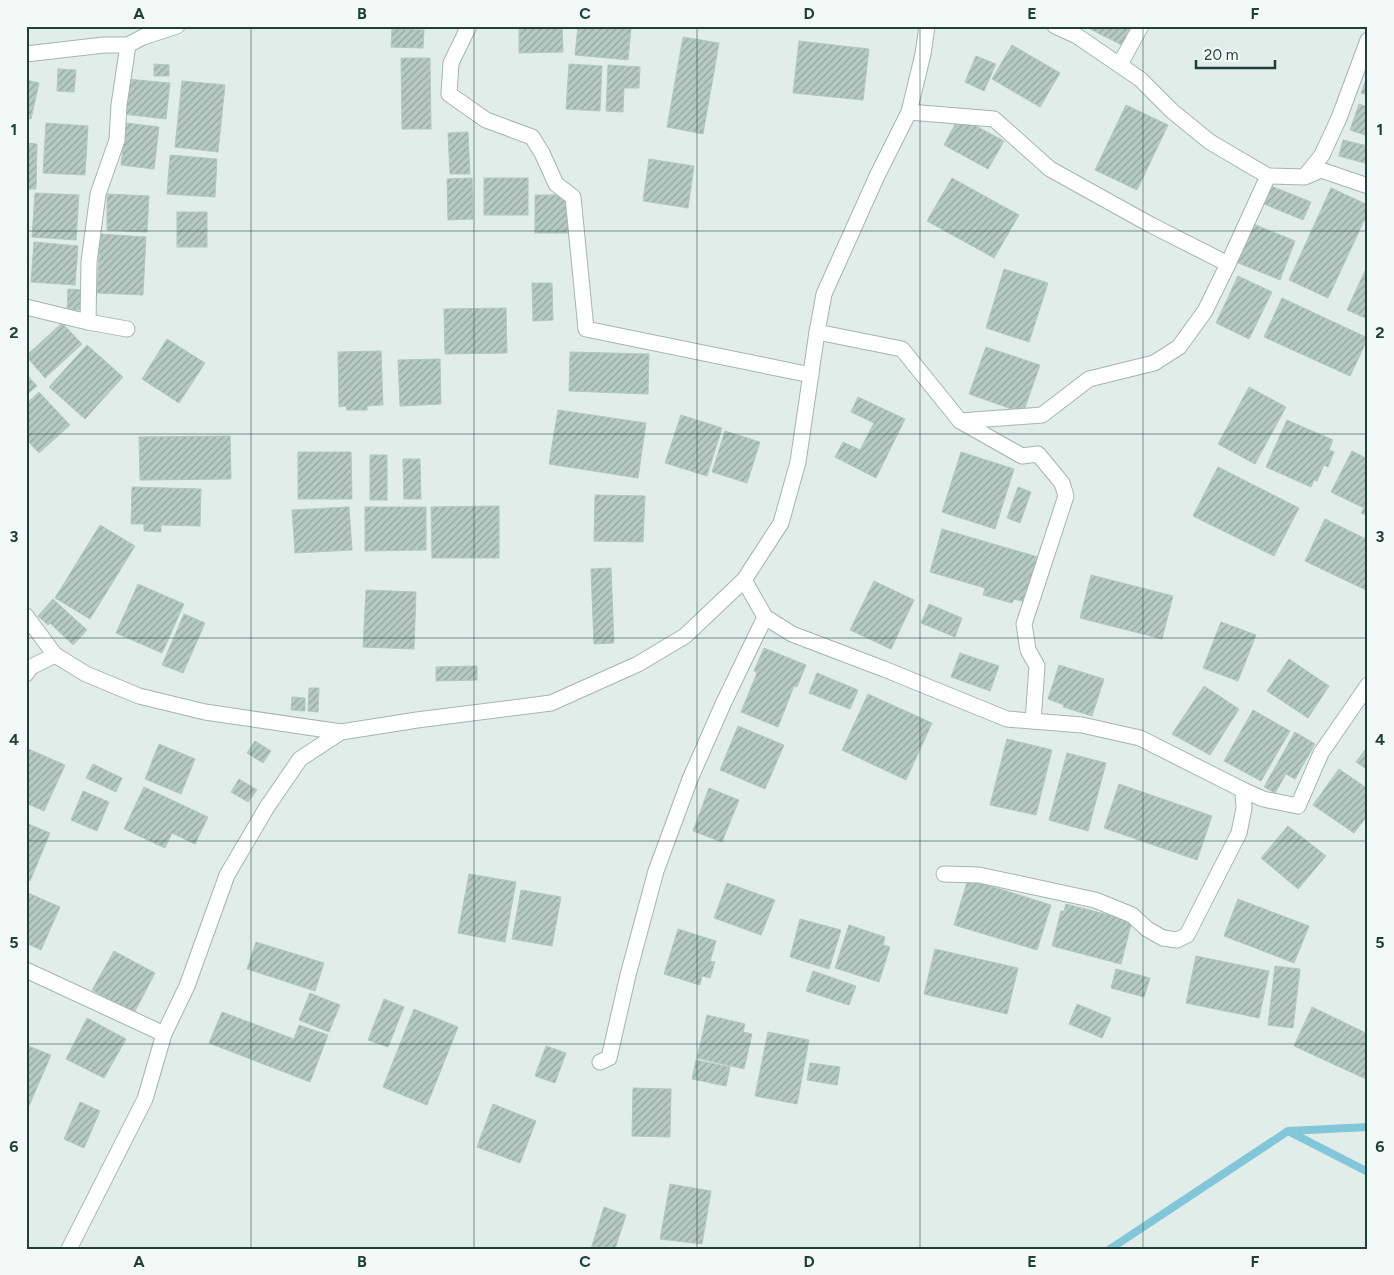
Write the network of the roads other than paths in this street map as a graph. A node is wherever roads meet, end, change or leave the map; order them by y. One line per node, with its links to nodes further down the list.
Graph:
1 (177, 26): 6 (street)
2 (470, 26): 20 (street)
3 (927, 26): 11 (street)
4 (1055, 26): 10 (street)
5 (1141, 26): 10 (street)
6 (143, 32): 8 (street)
7 (1368, 40): 13 (street)
8 (128, 45): 9 (street); 17 (street)
9 (26, 54)
10 (1120, 64): 12 (street)
11 (909, 112): 15 (street); 19 (street)
12 (1268, 176): 13 (street); 15 (street)
13 (1304, 177): 14 (street)
14 (1368, 186)
15 (1228, 264): 21 (street)
16 (26, 307): 17 (street)
17 (88, 322): 18 (street)
18 (127, 330)
19 (817, 332): 20 (street); 21 (street)
20 (811, 376): 22 (street)
21 (960, 421): 28 (street)
22 (744, 580): 24 (street); 29 (street)
23 (26, 616): 25 (street)
24 (766, 616): 28 (street); 34 (street)
25 (55, 655): 26 (street); 29 (street)
26 (26, 674)
27 (1368, 685): 30 (street)
28 (1033, 721): 30 (street)
29 (341, 732): 33 (street)
30 (1243, 790): 31 (street)
31 (944, 874)
32 (26, 970): 33 (street)
33 (164, 1034): 35 (street)
34 (600, 1062)
35 (69, 1249)

